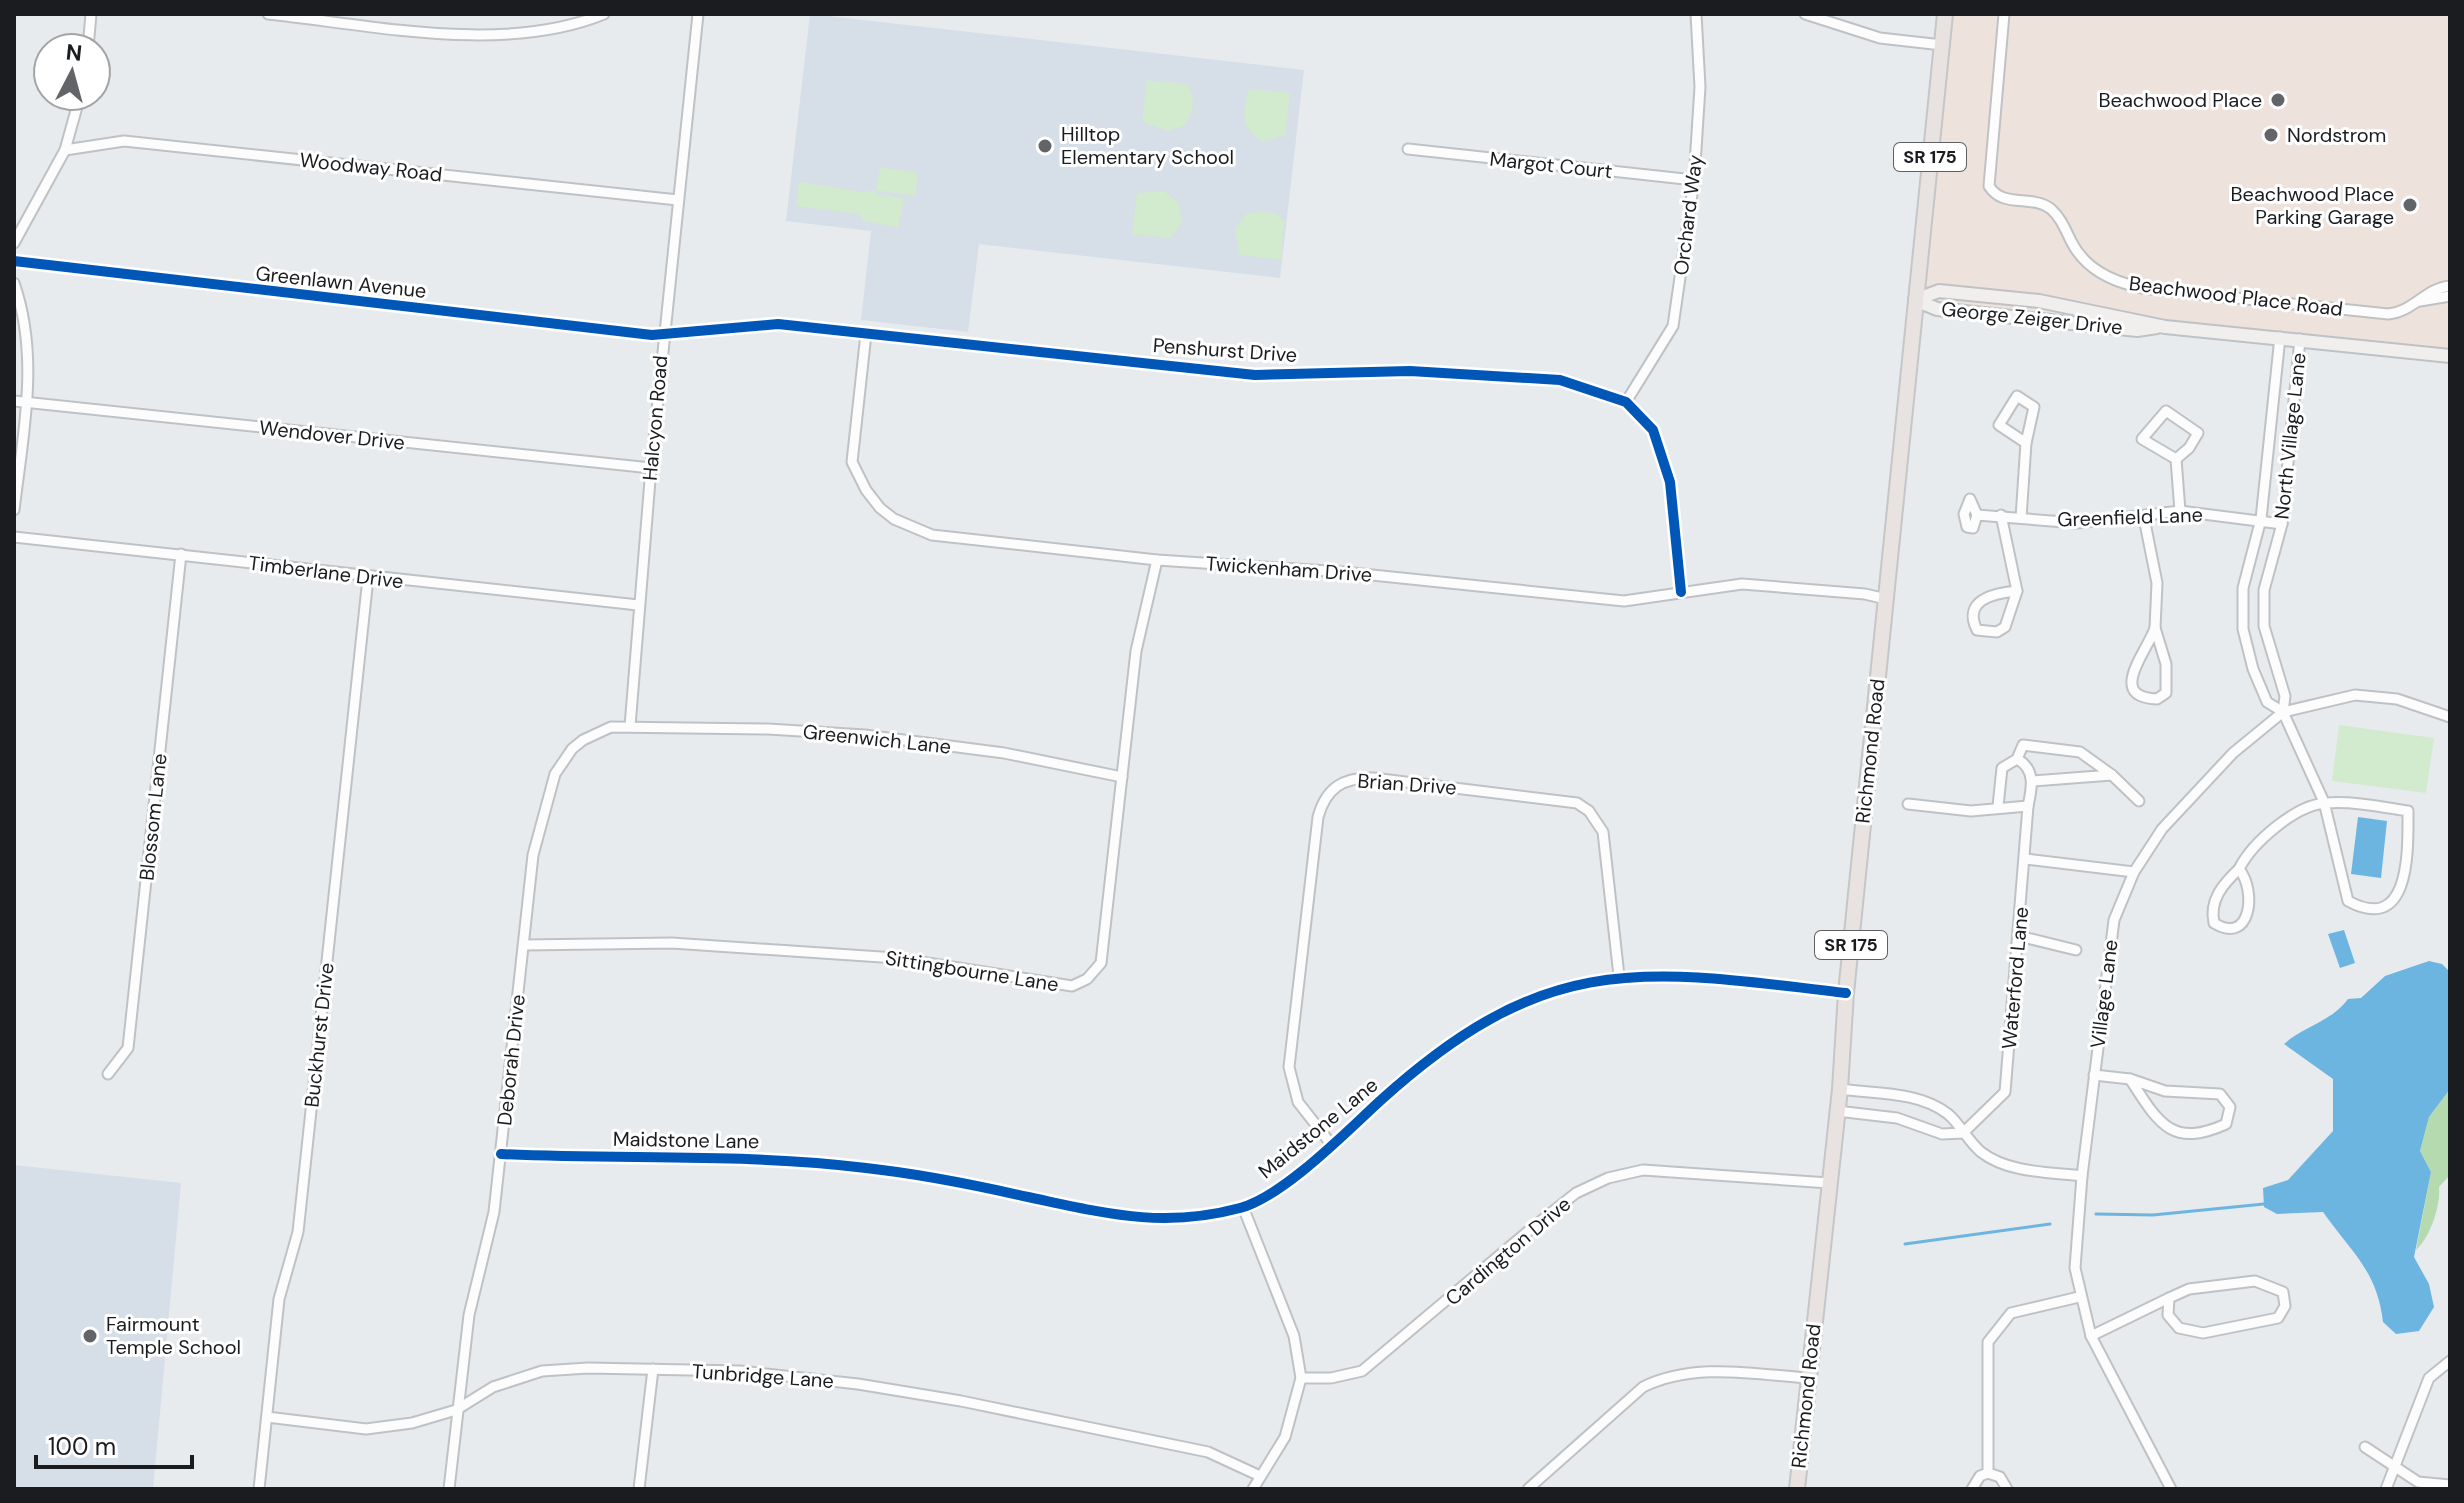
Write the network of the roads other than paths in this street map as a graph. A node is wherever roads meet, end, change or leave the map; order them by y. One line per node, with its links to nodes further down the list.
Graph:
1 (268, 14): 2 (street)
2 (604, 14)
3 (698, 14): 13 (street, Halcyon Road)
4 (1696, 14): 12 (street, Orchard Way)
5 (1805, 14): 8 (street)
6 (1945, 14): 8 (main road, Richmond Road / SR 175)
7 (2004, 14): 20 (street, Beachwood Place Road)
8 (1942, 45): 19 (main road, Richmond Road / SR 175)
9 (76, 112): 11 (street)
10 (1408, 149): 12 (street, Margot Court)
11 (65, 150): 13 (street, Woodway Road); 14 (street)
12 (1694, 180): 28 (street, Orchard Way)
13 (678, 200): 22 (street, Halcyon Road)
14 (14, 243)
15 (14, 261): 22 (street, Greenlawn Avenue)
16 (14, 283): 29 (street)
17 (2450, 286): 20 (street, Beachwood Place Road)
18 (2450, 296): 20 (street)
19 (1915, 300): 21 (street, George Zeiger Drive); 21 (street, George Zeiger Drive); 47 (main road, Richmond Road / SR 175)
20 (2420, 301)
21 (2165, 327): 24 (street, George Zeiger Drive)
22 (664, 334): 23 (street, Penshurst Drive); 32 (street, Halcyon Road)
23 (866, 334): 28 (street, Penshurst Drive); 43 (street, Twickenham Drive)
24 (2280, 337): 25 (street, George Zeiger Drive); 39 (street, North Village Lane)
25 (2300, 339): 26 (street, George Zeiger Drive); 40 (street, North Village Lane)
26 (2450, 356)
27 (14, 401): 29 (street, Wendover Drive)
28 (1626, 402): 46 (street, Penshurst Drive)
29 (27, 403): 32 (street, Wendover Drive); 33 (street)
30 (2026, 443): 30 (street); 37 (street)
31 (2176, 459): 31 (street); 34 (street)
32 (651, 468): 48 (street, Halcyon Road)
33 (14, 510)
34 (2180, 511): 38 (street, Greenfield Lane); 39 (street, Greenfield Lane)
35 (1977, 515): 36 (street, Greenfield Lane)
36 (2001, 515): 37 (street, Greenfield Lane); 45 (street)
37 (2021, 518): 38 (street, Greenfield Lane)
38 (2144, 518): 49 (street)
39 (2261, 519): 40 (street, Greenfield Lane); 50 (street, North Village Lane)
40 (2282, 524): 50 (street, North Village Lane)
41 (14, 537): 42 (street, Timberlane Drive)
42 (181, 554): 44 (street, Timberlane Drive); 70 (street, Blossom Lane)
43 (1157, 560): 46 (street, Twickenham Drive); 55 (street, Sittingbourne Lane)
44 (368, 578): 48 (street, Timberlane Drive); 89 (street, Buckhurst Drive)
45 (2017, 591): 45 (street)
46 (1681, 592): 47 (street, Twickenham Drive)
47 (1886, 599): 69 (main road, Richmond Road / SR 175)
48 (638, 605): 52 (street, Halcyon Road)
49 (2155, 628): 49 (street)
50 (2283, 712): 51 (street, Village Lane); 58 (street); 64 (street, Village Lane)
51 (2450, 717)
52 (630, 726): 55 (street, Greenwich Lane); 66 (street, Deborah Drive)
53 (2017, 759): 54 (street); 56 (street); 60 (street)
54 (2112, 775): 56 (street); 57 (street)
55 (1122, 777): 66 (street, Sittingbourne Lane)
56 (2033, 781): 61 (street, Waterford Lane)
57 (2139, 801)
58 (2324, 802): 58 (street); 63 (street)
59 (1908, 804): 60 (street)
60 (1998, 806): 61 (street)
61 (2028, 806): 62 (street, Waterford Lane)
62 (2026, 859): 64 (street); 65 (street, Waterford Lane)
63 (2239, 869): 63 (street)
64 (2134, 872): 71 (street, Village Lane)
65 (2019, 936): 67 (street); 75 (street, Waterford Lane)
66 (524, 945): 77 (street, Deborah Drive)
67 (2076, 950)
68 (1619, 976): 69 (street, Maidstone Lane); 76 (street, Maidstone Lane); 76 (street, Brian Drive)
69 (1846, 993): 73 (main road, Richmond Road / SR 175)
70 (108, 1074)
71 (2094, 1075): 72 (street); 78 (street, Village Lane)
72 (2130, 1079): 72 (street)
73 (1840, 1089): 74 (main road, Richmond Road / SR 175); 75 (street)
74 (1837, 1111): 75 (street); 79 (main road, Richmond Road / SR 175)
75 (1963, 1133): 78 (street)
76 (1331, 1144): 80 (street, Maidstone Lane)
77 (501, 1154): 80 (street, Maidstone Lane); 88 (street, Deborah Drive)
78 (2082, 1176): 81 (street, Village Lane)
79 (1829, 1183): 86 (street, Cardington Drive); 87 (main road, Richmond Road / SR 175)
80 (1243, 1207): 86 (street)
81 (2079, 1297): 83 (street, Village Lane); 92 (street)
82 (2169, 1298): 82 (street); 83 (street)
83 (2091, 1336): 103 (street, Village Lane)
84 (2450, 1361): 91 (street)
85 (653, 1369): 88 (street, Tunbridge Lane); 93 (street, Tunbridge Lane); 97 (street)
86 (1301, 1378): 93 (street)
87 (1808, 1378): 99 (street); 100 (main road, Richmond Road / SR 175)
88 (456, 1410): 89 (street, Tunbridge Lane); 96 (street, Deborah Drive)
89 (267, 1417): 95 (street, Buckhurst Drive)
90 (2365, 1447): 91 (street)
91 (2393, 1468): 94 (street); 104 (street)
92 (1988, 1473): 101 (street); 102 (street)
93 (1260, 1476): 98 (street)
94 (2450, 1485)
95 (259, 1489)
96 (449, 1489)
97 (639, 1489)
98 (1253, 1489)
99 (1528, 1489)
100 (1797, 1489)
101 (1972, 1489)
102 (2007, 1489)
103 (2171, 1489)
104 (2386, 1489)

